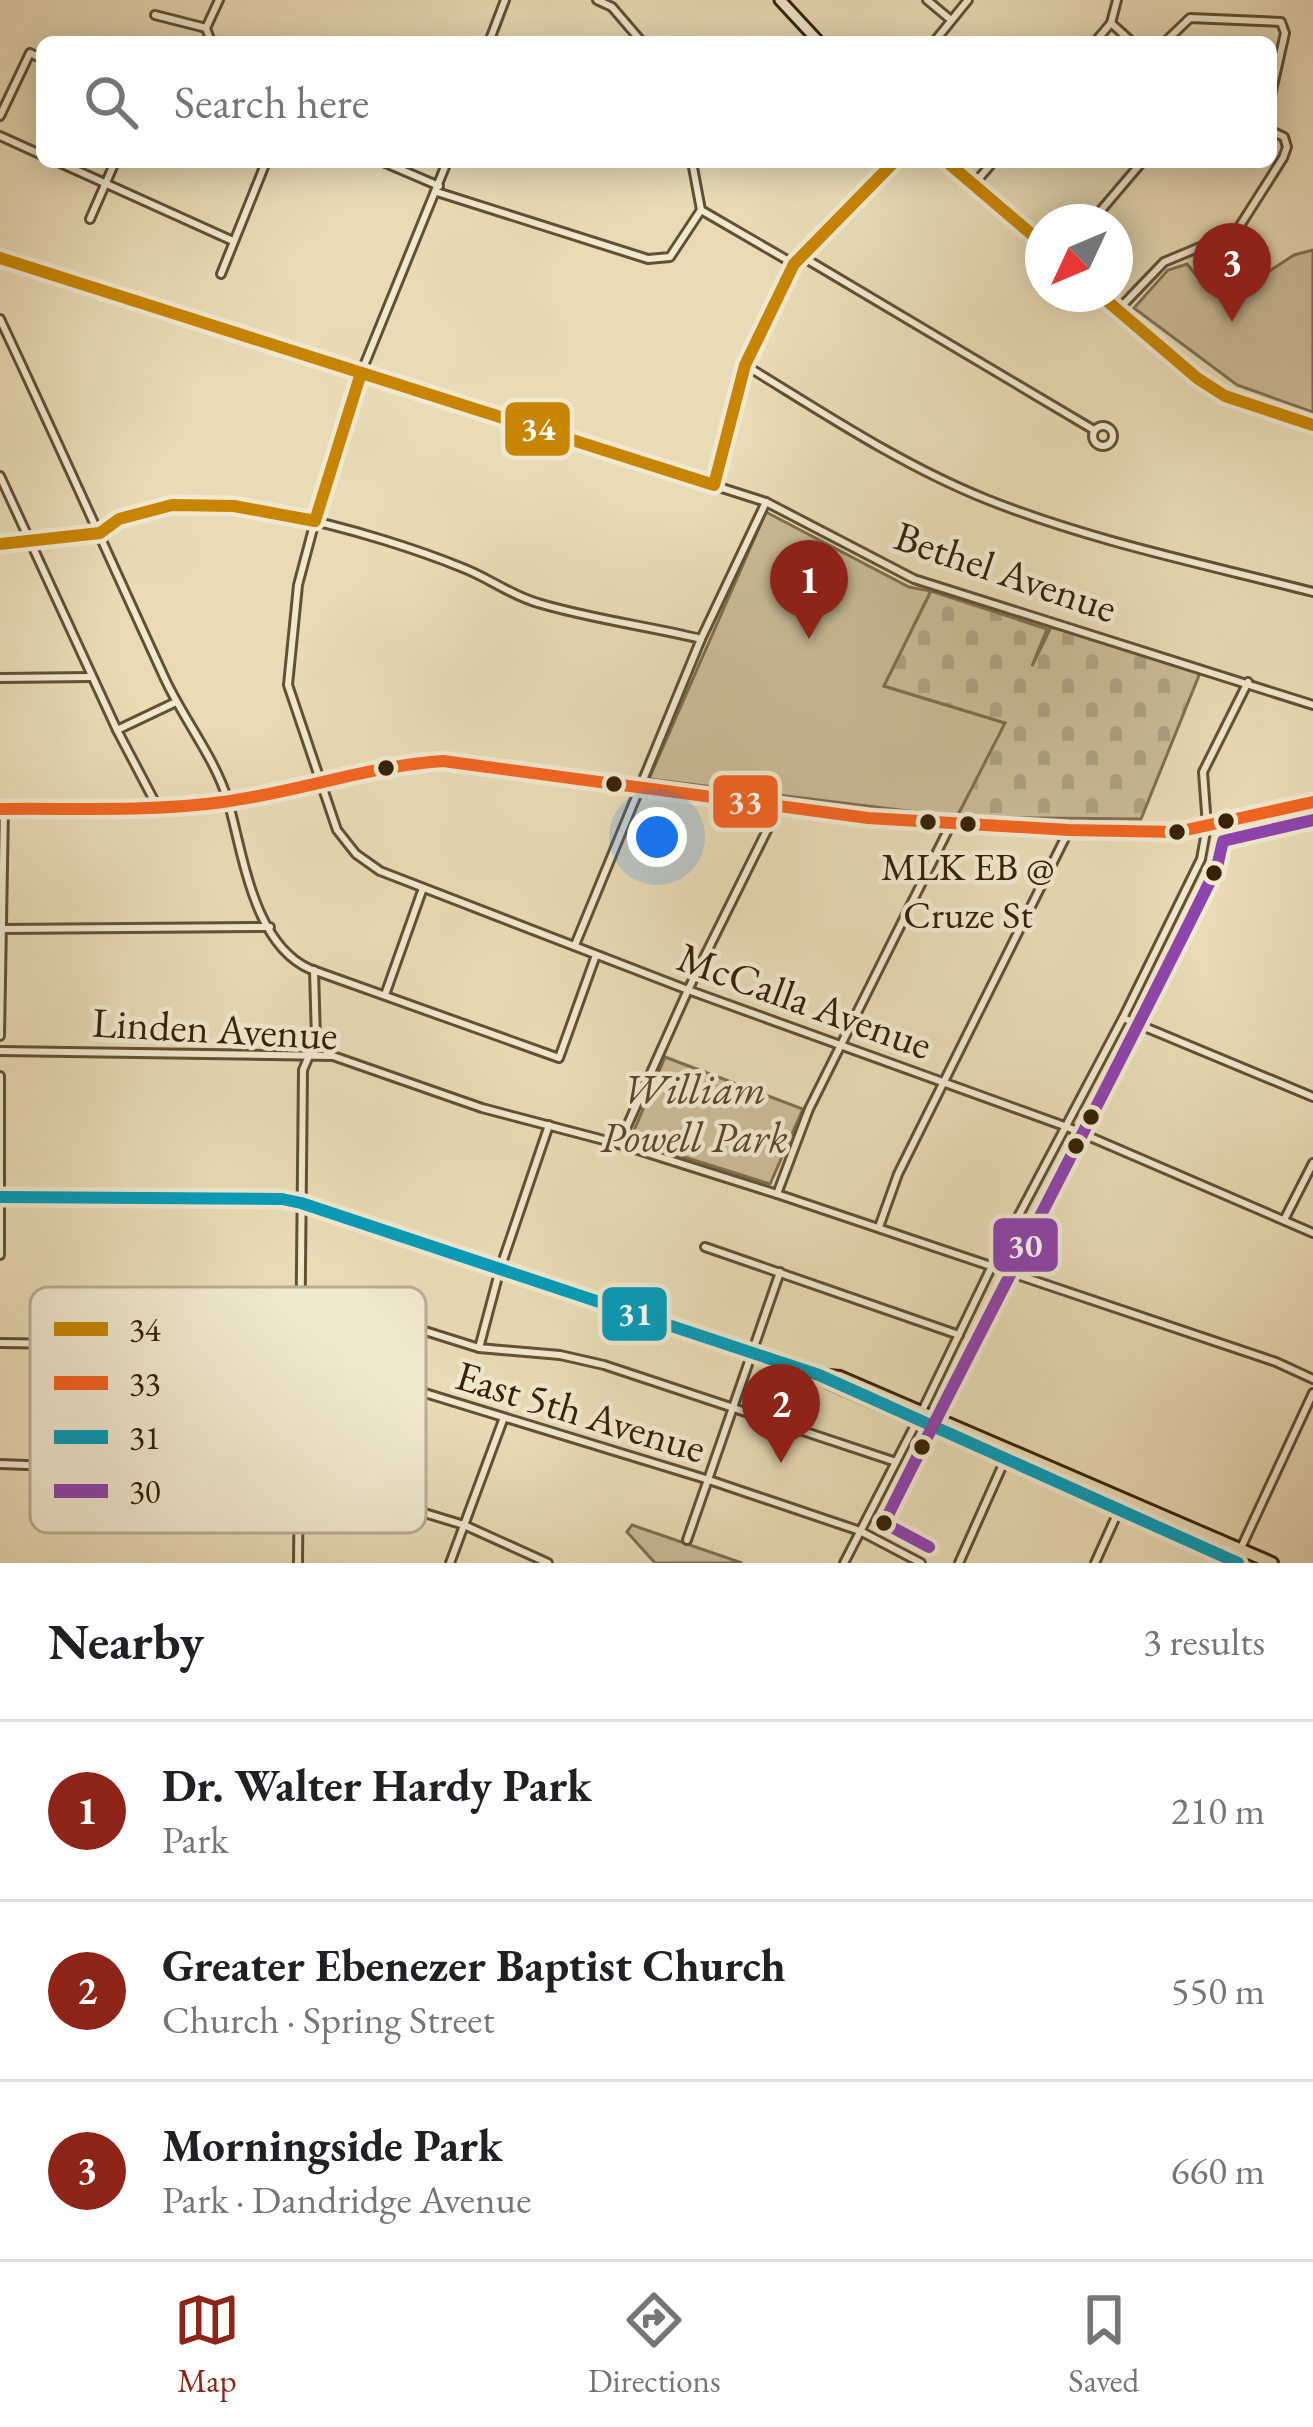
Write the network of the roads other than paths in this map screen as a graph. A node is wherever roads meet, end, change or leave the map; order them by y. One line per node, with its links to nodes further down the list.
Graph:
1 (219, 0): 11 (street)
2 (505, 0): 13 (street)
3 (597, 0): 14 (street)
4 (780, 0): 15 (main road)
5 (927, 0): 9 (street)
6 (968, 0): 9 (street)
7 (1117, 0): 10 (street)
8 (155, 15): 11 (street)
9 (951, 20): 16 (street)
10 (1111, 23): 17 (street); 18 (street)
11 (206, 28): 12 (street)
12 (209, 36)
13 (491, 36)
14 (637, 36)
15 (813, 36)
16 (939, 36)
17 (1100, 36)
18 (1125, 36)
19 (1172, 36): 21 (street)
20 (36, 56): 22 (street)
21 (1277, 68)
22 (0, 116)
23 (1277, 134): 26 (street)
24 (0, 136): 25 (street)
25 (36, 152)
26 (1277, 167)
27 (72, 168): 38 (street)
28 (112, 168): 38 (street)
29 (263, 168): 45 (street)
30 (394, 168): 40 (street)
31 (445, 168): 40 (street, McCalla Avenue)
32 (693, 168): 42 (street)
33 (888, 168): 46 (street)
34 (954, 168): 39 (main road)
35 (988, 168): 39 (street)
36 (1137, 168): 41 (street)
37 (1277, 168): 50 (street)
38 (106, 183): 43 (street); 45 (street)
39 (974, 184): 44 (main road)
40 (438, 189): 42 (street); 54 (street, McCalla Avenue)
41 (1106, 204)
42 (701, 210): 48 (street)
43 (90, 219)
44 (1025, 228)
45 (233, 241): 49 (street)
46 (801, 256): 48 (street); 56 (street)
47 (0, 258): 54 (street, Bethel Avenue)
48 (794, 264): 53 (street)
49 (220, 274)
50 (1133, 294)
51 (1119, 312): 55 (main road)
52 (0, 319): 61 (street)
53 (745, 365): 58 (street); 64 (street)
54 (361, 374): 58 (street, Bethel Avenue); 60 (street, McCalla Avenue)
55 (1313, 424)
56 (1094, 430)
57 (0, 476): 62 (street)
58 (714, 485): 59 (street, Bethel Avenue)
59 (766, 502): 65 (street); 68 (street, Bethel Avenue)
60 (315, 521): 61 (street); 65 (street); 72 (street, McCalla Avenue)
61 (100, 533): 62 (street); 69 (street)
62 (30, 541): 63 (main road); 66 (street)
63 (0, 544)
64 (1313, 592)
65 (701, 638): 73 (street)
66 (92, 676): 67 (street); 71 (street)
67 (0, 677)
68 (1248, 682): 70 (street, Bethel Avenue); 80 (street)
69 (176, 702): 71 (street); 74 (street)
70 (1313, 705)
71 (117, 730): 77 (street)
72 (319, 780): 73 (main road); 74 (main road); 82 (street, McCalla Avenue)
73 (636, 789): 76 (main road); 85 (street)
74 (228, 801): 77 (main road); 83 (street)
75 (1313, 802): 80 (main road)
76 (779, 806): 79 (main road); 88 (street)
77 (158, 808): 78 (main road)
78 (2, 809): 84 (street)
79 (951, 824): 81 (main road); 92 (street)
80 (1208, 826): 81 (main road); 90 (street)
81 (1069, 830): 96 (street)
82 (423, 888): 85 (street, McCalla Avenue); 89 (street)
83 (269, 927): 84 (street); 87 (street)
84 (1, 929): 91 (street)
85 (575, 945): 86 (street, McCalla Avenue)
86 (596, 955): 88 (street, McCalla Avenue); 89 (street)
87 (314, 970): 89 (street); 94 (street)
88 (688, 990): 92 (street, McCalla Avenue); 100 (street)
89 (386, 993)
90 (1123, 1018): 97 (street); 99 (street)
91 (0, 1036)
92 (843, 1045): 96 (street, McCalla Avenue); 102 (street)
93 (0, 1051): 94 (street, Linden Avenue)
94 (309, 1054): 98 (street, Linden Avenue); 104 (street)
95 (0, 1076): 103 (street)
96 (943, 1081): 99 (street, McCalla Avenue); 106 (street)
97 (1313, 1097)
98 (549, 1125): 100 (street, Linden Avenue); 111 (street)
99 (1066, 1126): 105 (street, McCalla Avenue); 110 (street)
100 (619, 1144): 102 (street, Linden Avenue)
101 (1313, 1162): 105 (street)
102 (777, 1194): 106 (street, Linden Avenue)
103 (0, 1197): 104 (main road); 109 (street)
104 (301, 1203): 111 (main road); 113 (street)
105 (1284, 1220): 107 (street, McCalla Avenue)
106 (879, 1228): 110 (street, Linden Avenue)
107 (1313, 1233)
108 (705, 1247): 112 (street)
109 (0, 1255)
110 (991, 1268): 115 (street); 120 (street, Linden Avenue)
111 (500, 1269): 118 (street); 119 (main road)
112 (780, 1271): 115 (street); 119 (street)
113 (302, 1287)
114 (426, 1331): 118 (street)
115 (959, 1335): 124 (street)
116 (0, 1343): 117 (street, East 5th Avenue)
117 (30, 1343)
118 (479, 1348): 123 (street)
119 (752, 1353): 123 (street); 124 (main road)
120 (1313, 1379)
121 (1313, 1393): 137 (street)
122 (426, 1395): 125 (street, East 5th Avenue)
123 (733, 1408): 127 (street); 130 (street)
124 (920, 1414): 126 (main road); 127 (street); 137 (main road)
125 (503, 1420): 130 (street, East 5th Avenue); 133 (street)
126 (1005, 1459): 131 (main road); 143 (street)
127 (896, 1462): 134 (street)
128 (0, 1463): 129 (street)
129 (30, 1464)
130 (709, 1480): 134 (street, East 5th Avenue); 136 (street)
131 (1119, 1509): 137 (main road); 144 (street)
132 (426, 1513): 133 (street)
133 (464, 1525): 139 (street); 140 (street)
134 (860, 1532): 141 (street); 142 (street, East 5th Avenue)
135 (299, 1533): 138 (street)
136 (687, 1540)
137 (1237, 1559): 145 (main road)
138 (298, 1563)
139 (450, 1563)
140 (548, 1563)
141 (844, 1563)
142 (921, 1563)
143 (958, 1563)
144 (1095, 1563)
145 (1272, 1563)

